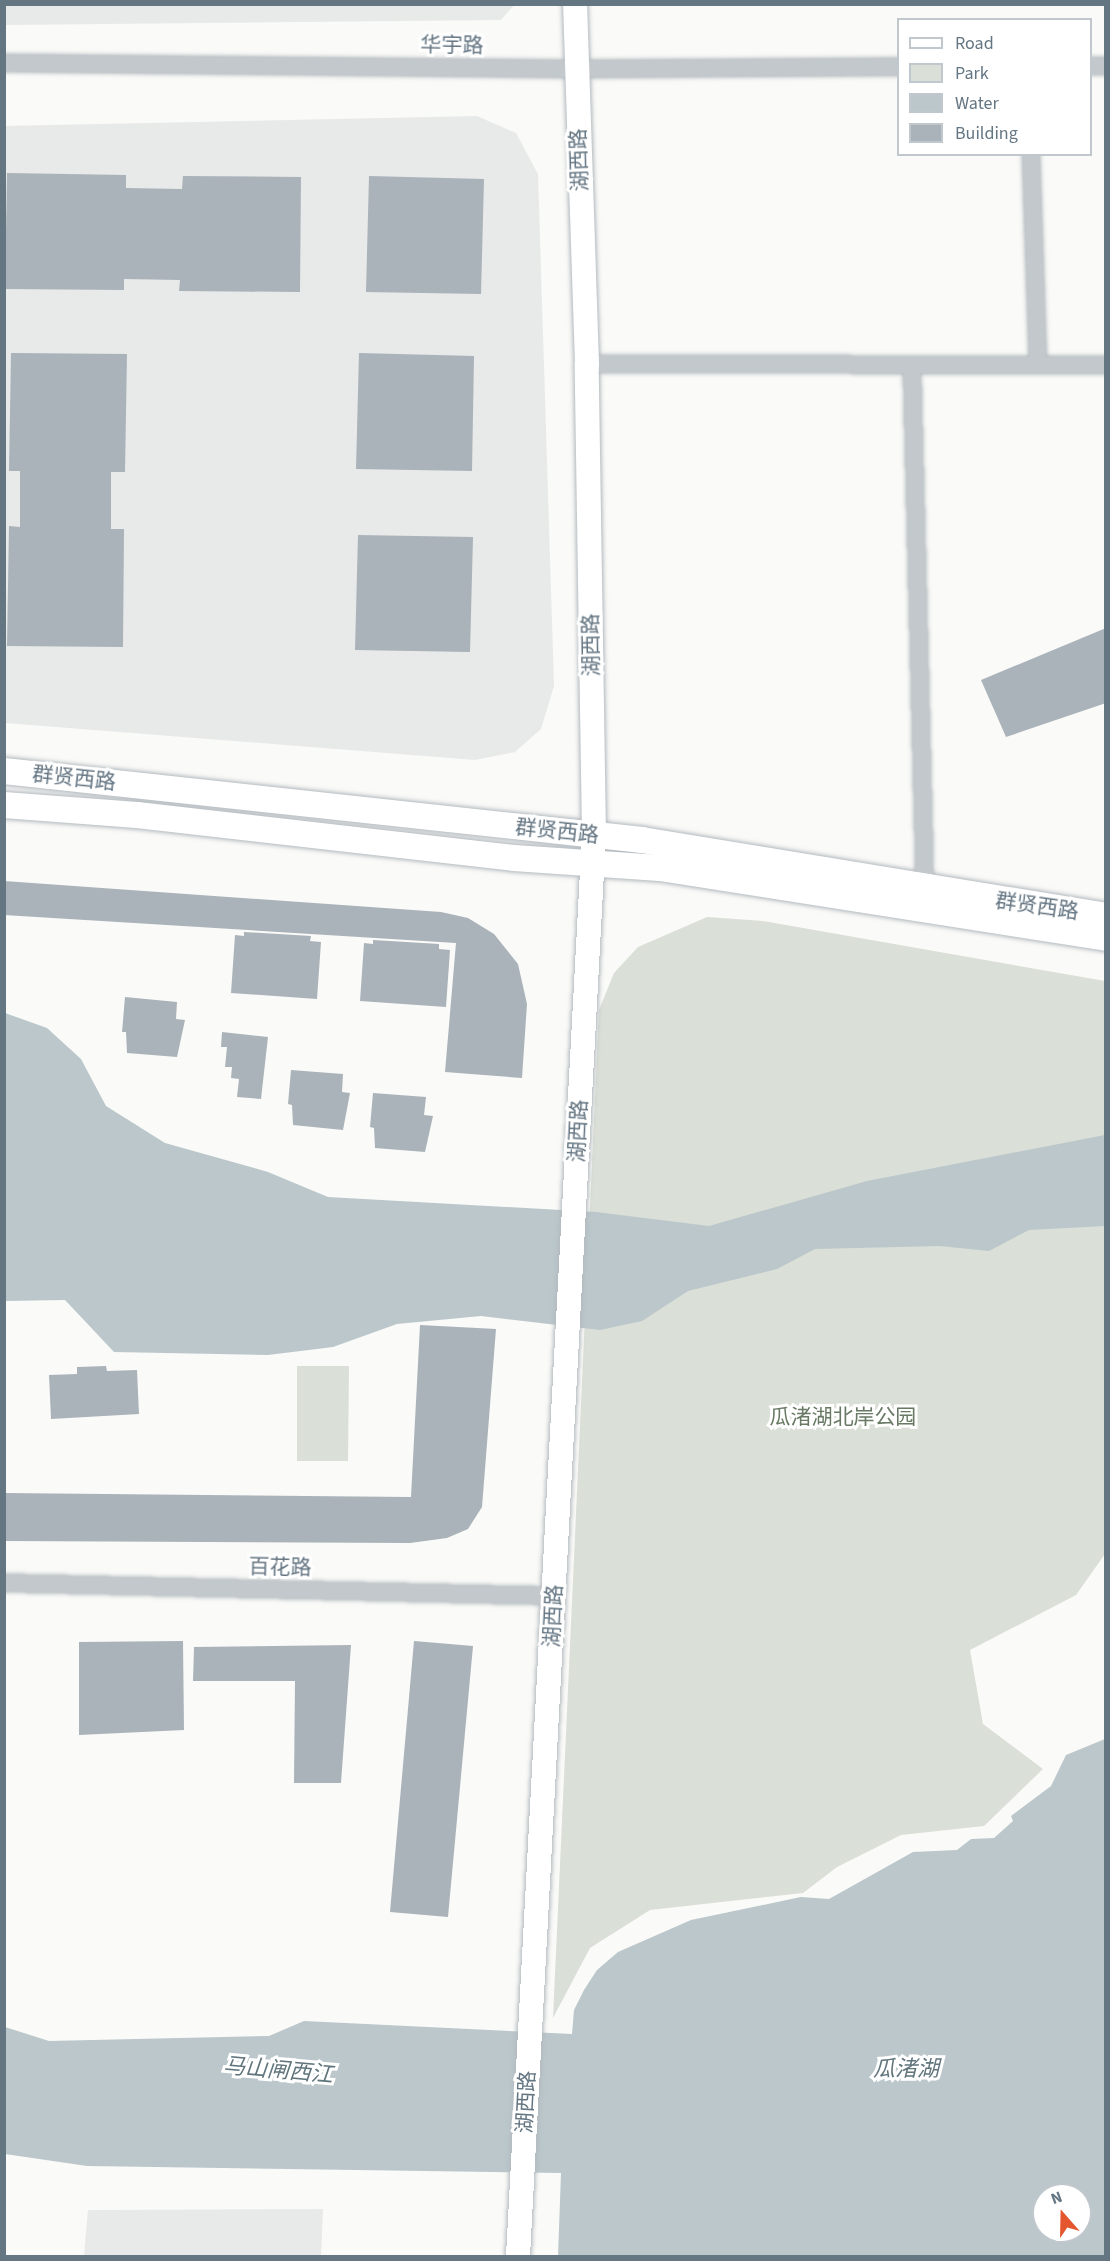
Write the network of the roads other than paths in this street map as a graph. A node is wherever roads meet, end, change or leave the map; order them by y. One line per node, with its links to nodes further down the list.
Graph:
1 (575, 4): 4 (street, 湖西路)
2 (4, 63): 4 (street, 华宇路)
3 (897, 67): 4 (street, 华宇路)
4 (575, 69): 6 (street, 湖西路)
5 (1031, 156): 7 (street)
6 (587, 364): 9 (street); 12 (street, 湖西路)
7 (1038, 365): 8 (street); 9 (street)
8 (1106, 365)
9 (912, 366): 14 (street)
10 (4, 771): 12 (main road, 群贤西路)
11 (4, 805): 13 (main road, 群贤西路)
12 (594, 835): 13 (street, 湖西路); 14 (main road, 群贤西路)
13 (592, 863): 16 (main road, 群贤西路); 18 (street, 湖西路)
14 (925, 890): 15 (main road, 群贤西路)
15 (1106, 916)
16 (1106, 938)
17 (4, 1583): 18 (street, 百花路)
18 (554, 1596): 19 (street, 湖西路)
19 (518, 2256)

